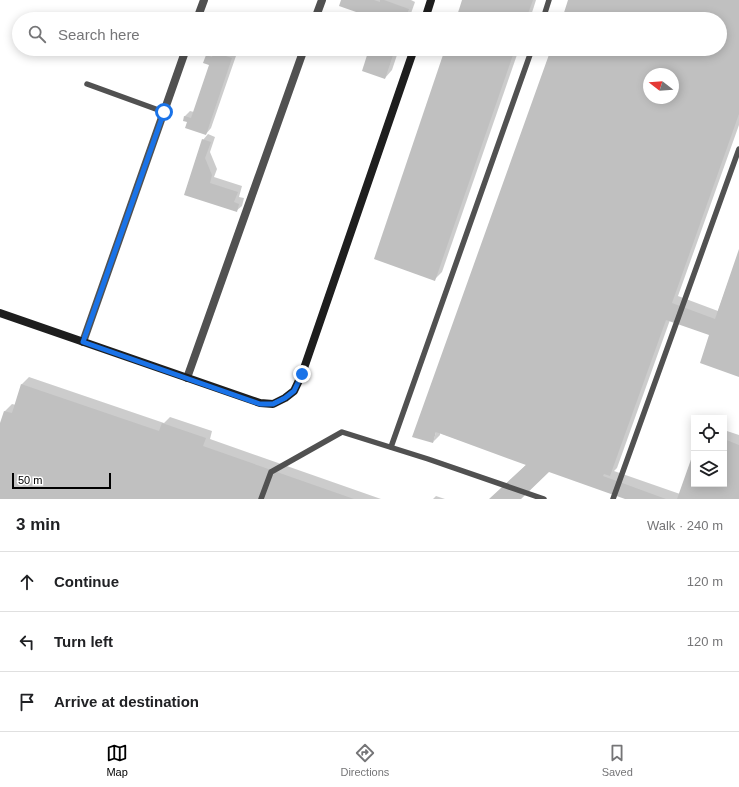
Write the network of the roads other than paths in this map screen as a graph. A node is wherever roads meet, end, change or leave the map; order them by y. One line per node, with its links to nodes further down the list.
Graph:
1 (204, 0): 5 (street)
2 (322, 0): 6 (street)
3 (432, 0): 7 (street)
4 (549, 0): 8 (lane)
5 (200, 12)
6 (318, 12)
7 (428, 12)
8 (545, 12)
9 (184, 56): 14 (street)
10 (302, 56): 18 (street)
11 (412, 56): 18 (street)
12 (530, 56): 19 (lane)
13 (87, 84): 14 (lane)
14 (164, 112): 17 (street)
15 (739, 149): 22 (lane)
16 (0, 313): 17 (street)
17 (83, 342): 18 (street)
18 (187, 378)
19 (392, 447): 20 (lane); 21 (lane)
20 (261, 499)
21 (544, 499)
22 (613, 499)

